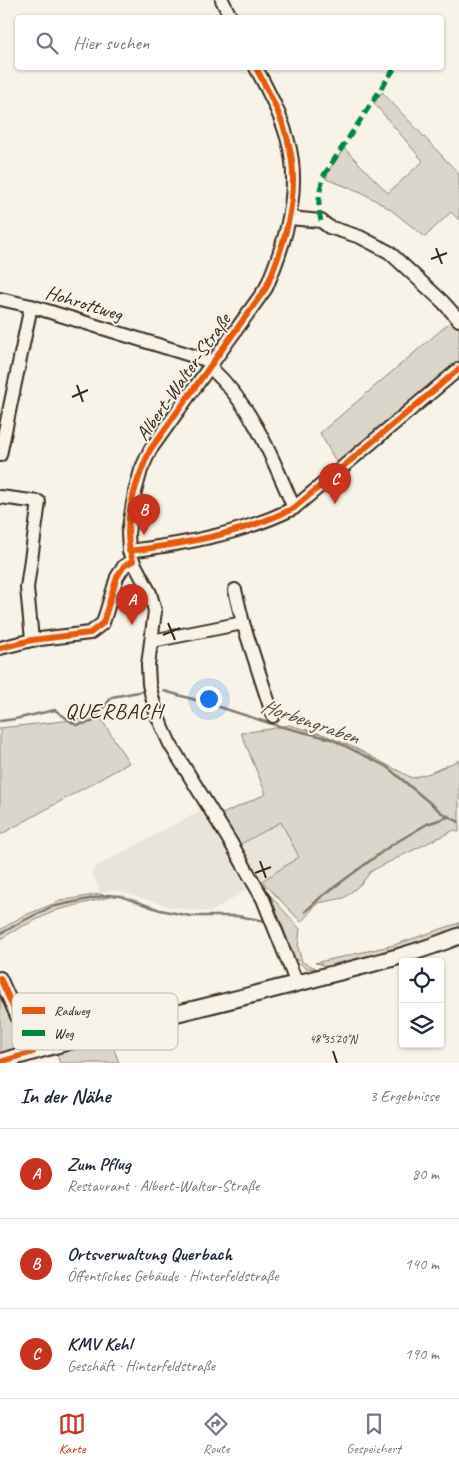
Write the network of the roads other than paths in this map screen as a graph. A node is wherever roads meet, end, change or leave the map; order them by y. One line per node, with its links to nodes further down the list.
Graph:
1 (222, 0): 2 (street)
2 (230, 15)
3 (257, 70): 4 (street, Albert-Walter-Straße)
4 (290, 218): 7 (street); 8 (street, Albert-Walter-Straße)
5 (0, 299): 6 (street)
6 (31, 306): 8 (street, Hohrottweg); 10 (street, Hohrottweg)
7 (459, 320)
8 (212, 365): 12 (street); 13 (street, Albert-Walter-Straße)
9 (459, 369): 12 (street)
10 (0, 455)
11 (0, 497): 16 (street)
12 (294, 508): 13 (street)
13 (131, 556): 16 (street); 17 (street, Albert-Walter-Straße)
14 (235, 590): 15 (street)
15 (243, 623): 17 (street); 19 (street)
16 (32, 640): 18 (street)
17 (152, 641): 22 (street, Albert-Walter-Straße)
18 (0, 648)
19 (273, 716)
20 (459, 936): 22 (main road)
21 (0, 978): 23 (street)
22 (297, 984): 24 (main road)
23 (12, 1005)
24 (178, 1013)
25 (40, 1050): 26 (main road)
26 (33, 1052): 27 (main road)
27 (0, 1062)

